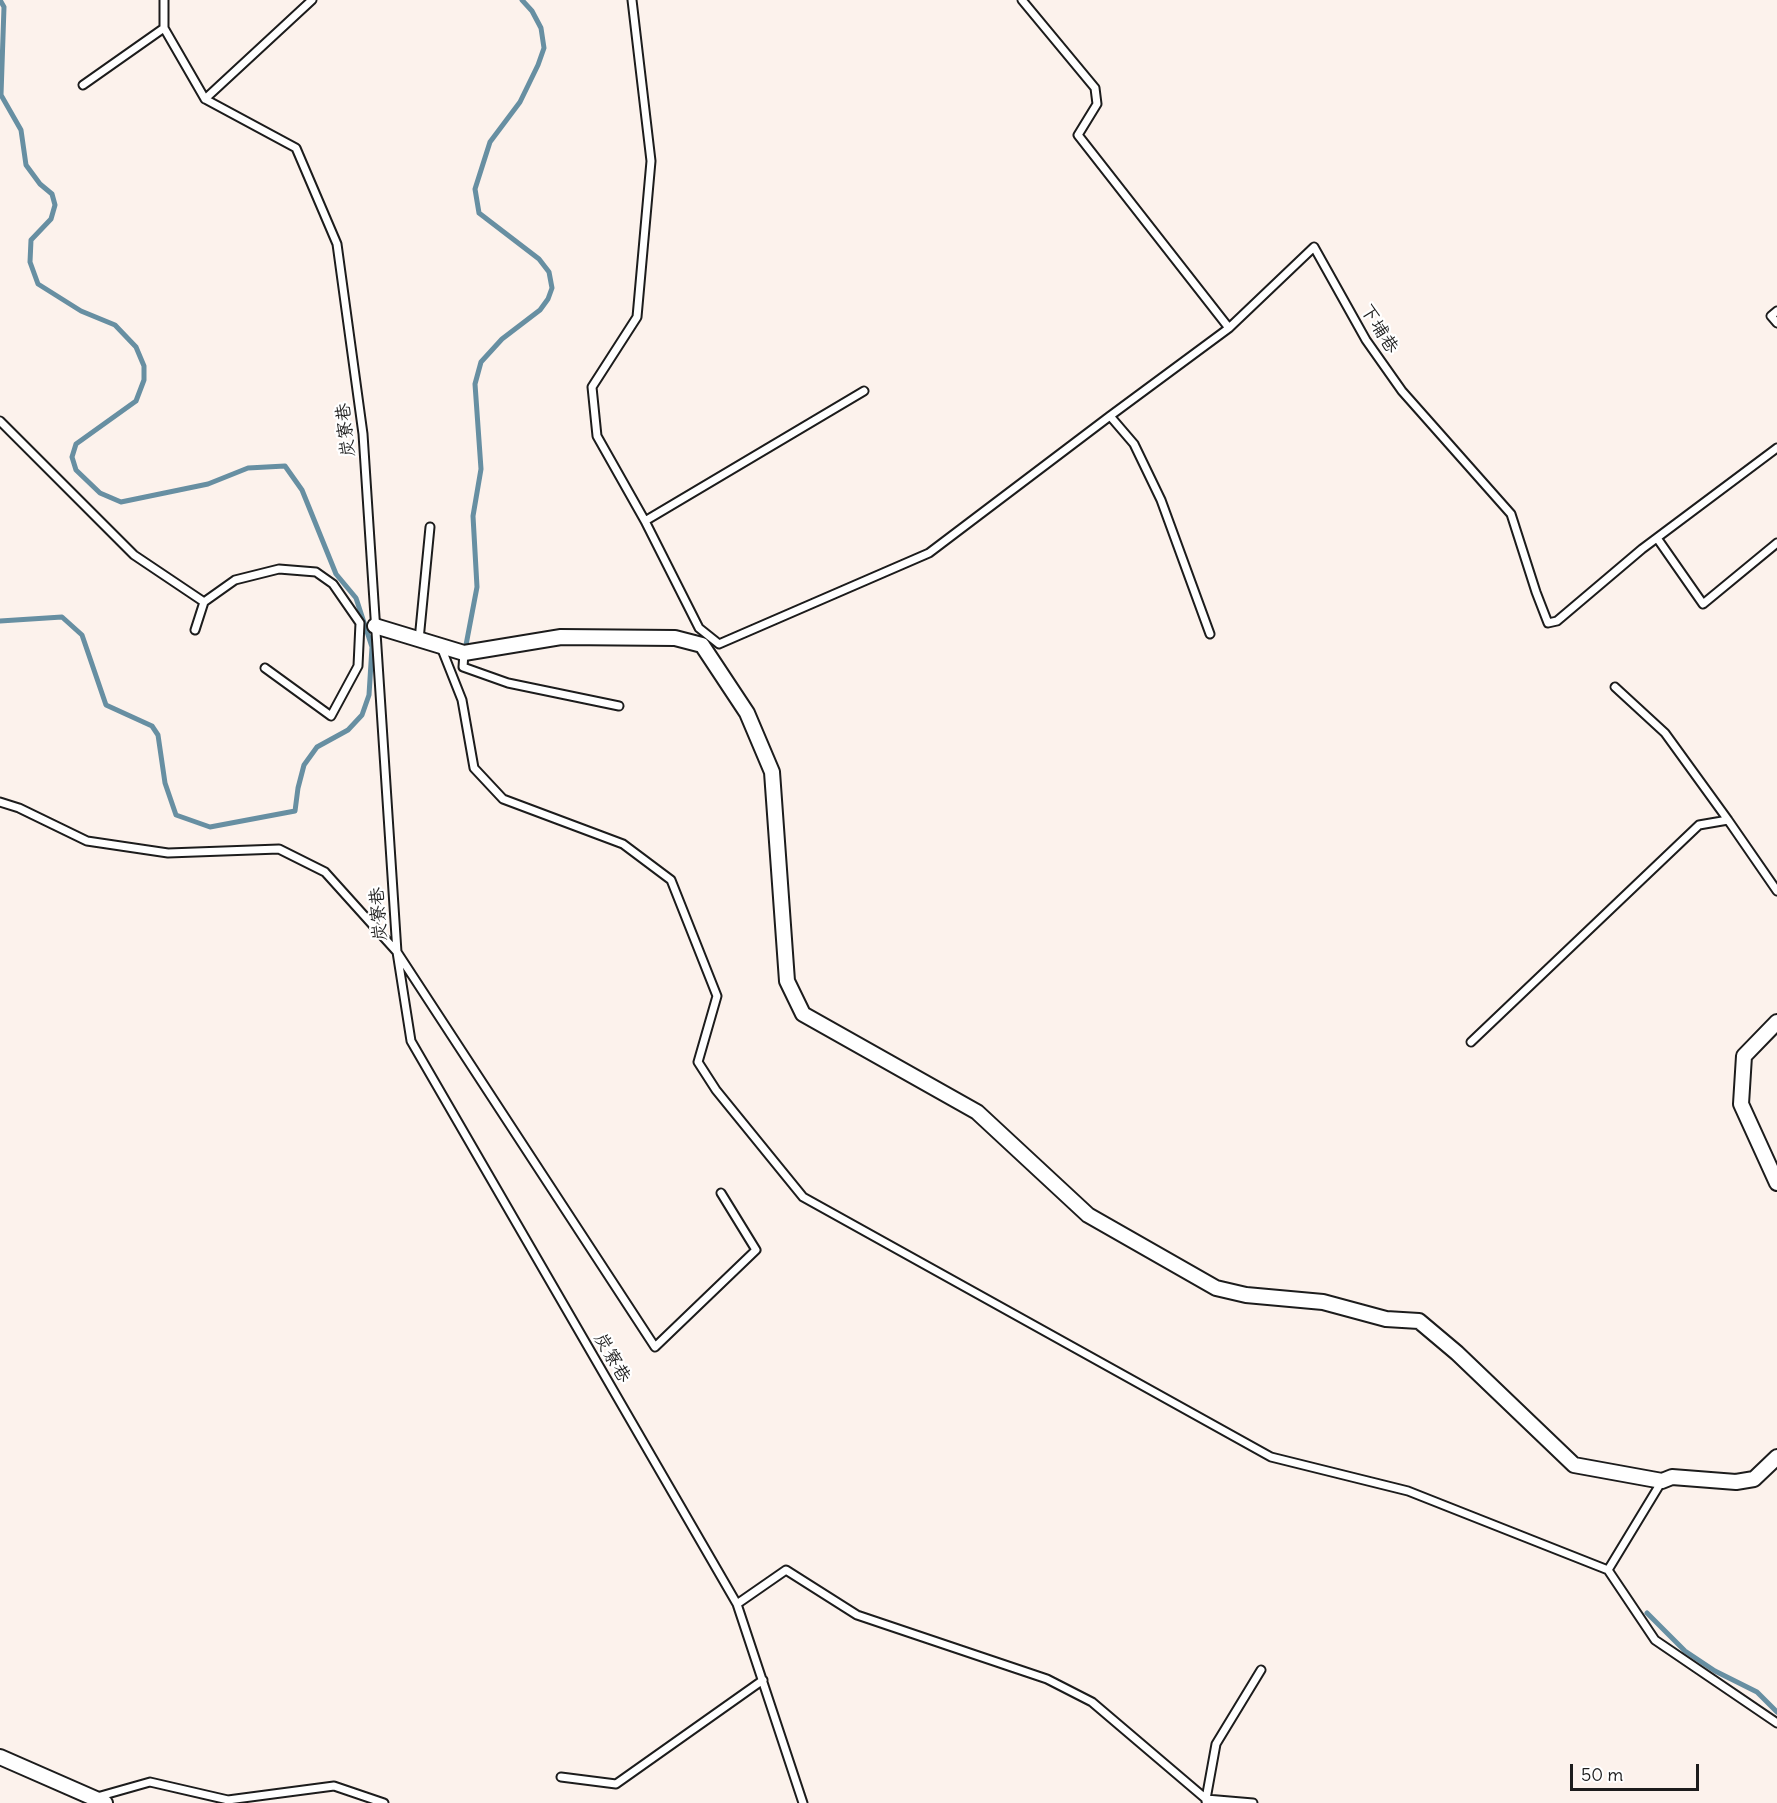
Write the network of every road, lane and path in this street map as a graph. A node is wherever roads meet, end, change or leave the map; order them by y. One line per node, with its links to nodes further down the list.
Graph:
1 (164, 0): 5 (lane)
2 (312, 0): 7 (lane)
3 (632, 0): 15 (lane)
4 (1022, 0): 10 (lane)
5 (164, 28): 6 (lane); 7 (lane)
6 (83, 85)
7 (205, 99): 20 (lane, 炭寮巷)
8 (1777, 311): 9 (lane)
9 (1777, 323)
10 (1229, 328): 12 (lane); 17 (lane, 下埔巷)
11 (864, 391): 15 (lane)
12 (1110, 416): 15 (lane); 22 (lane)
13 (0, 421): 19 (lane)
14 (1777, 447): 17 (lane, 下埔巷)
15 (645, 522)
16 (430, 527): 23 (lane)
17 (1657, 538): 18 (lane)
18 (1777, 543)
19 (204, 602): 21 (lane); 26 (lane)
20 (375, 626): 23 (street); 32 (lane, 炭寮巷)
21 (195, 630)
22 (1210, 634)
23 (419, 640): 24 (street)
24 (440, 645): 25 (street); 39 (lane)
25 (464, 652): 28 (lane); 38 (street)
26 (265, 668)
27 (1615, 687): 30 (lane)
28 (619, 706)
29 (0, 802): 32 (lane)
30 (1728, 820): 31 (lane); 34 (lane)
31 (1777, 891)
32 (397, 952): 36 (lane); 40 (lane, 炭寮巷)
33 (1777, 1022): 35 (street)
34 (1471, 1042)
35 (1777, 1183)
36 (720, 1193)
37 (1777, 1457): 38 (street)
38 (1662, 1481): 39 (lane)
39 (1608, 1570): 43 (lane)
40 (737, 1604): 42 (lane, 炭寮巷); 47 (lane)
41 (1261, 1670): 47 (lane)
42 (763, 1680): 45 (lane); 49 (lane, 炭寮巷)
43 (1777, 1723)
44 (0, 1757): 46 (street)
45 (561, 1777)
46 (99, 1800): 48 (lane)
47 (1205, 1801): 50 (lane)
48 (384, 1803)
49 (803, 1803)
50 (1253, 1803)

